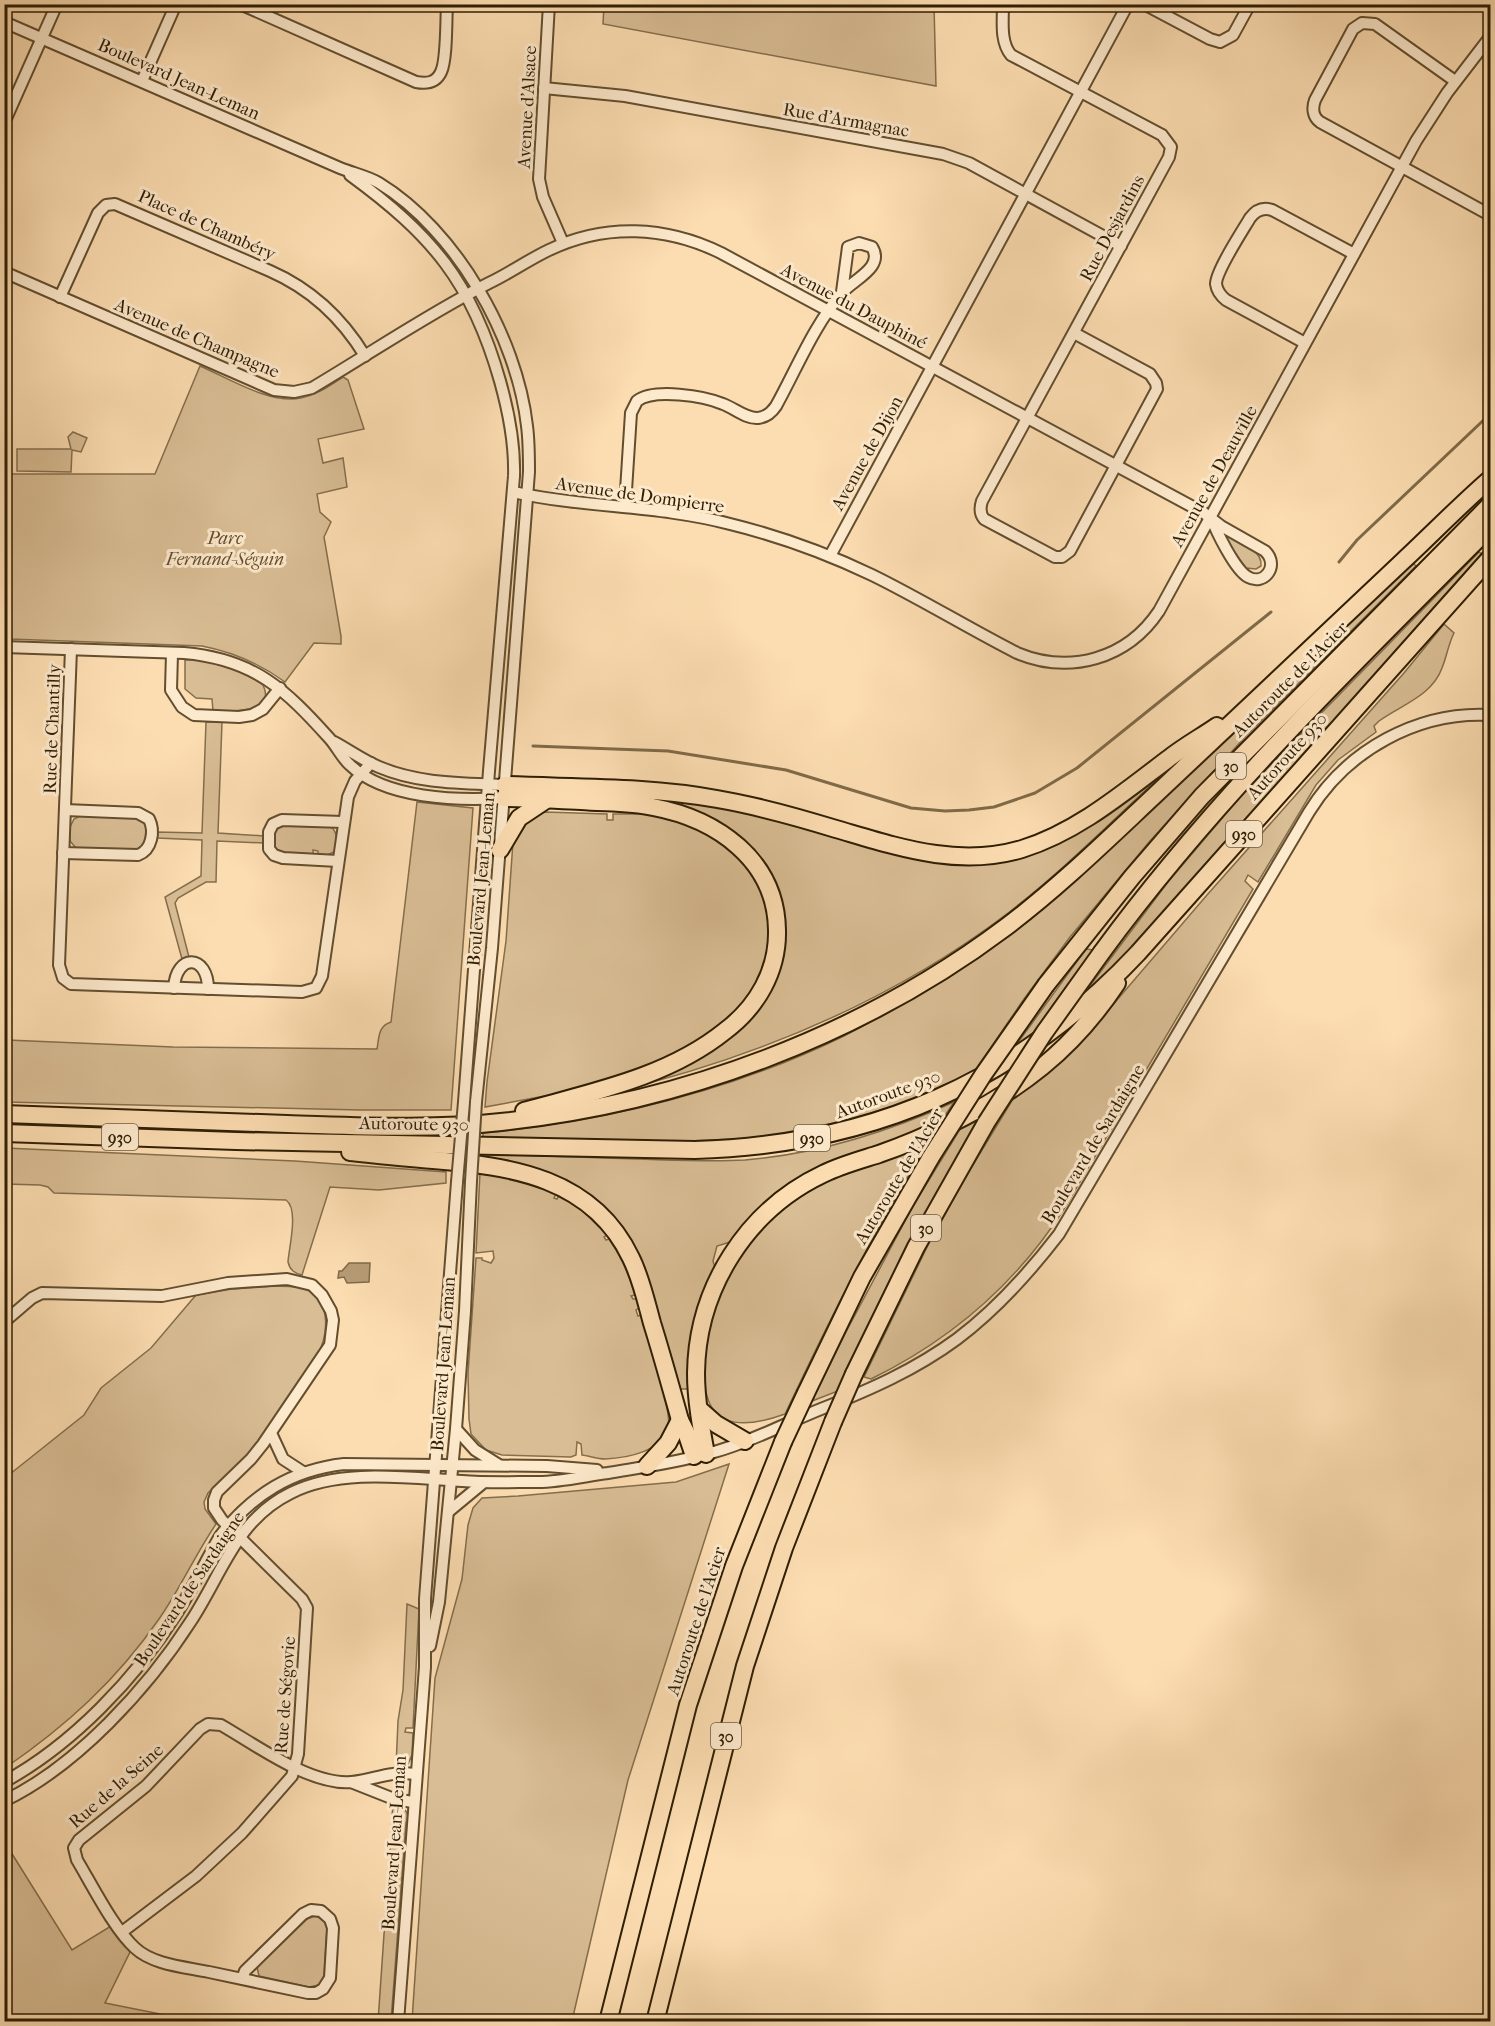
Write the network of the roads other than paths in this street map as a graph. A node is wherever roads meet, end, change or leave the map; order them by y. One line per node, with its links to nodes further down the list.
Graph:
1 (57, 4): 12 (street)
2 (176, 4): 13 (street)
3 (240, 4): 4 (street)
4 (447, 4)
5 (549, 4): 15 (street, Avenue d'Alsace)
6 (1003, 4): 16 (street)
7 (1128, 4): 16 (street)
8 (1144, 4): 9 (street)
9 (1250, 4)
10 (4, 22): 12 (street, Boulevard Jean-Leman)
11 (1491, 37): 14 (street, Avenue de Deauville)
12 (42, 38): 13 (street, Boulevard Jean-Leman); 17 (street)
13 (142, 81): 19 (street, Boulevard Jean-Leman)
14 (1455, 81): 18 (street, Avenue de Deauville); 18 (street)
15 (544, 88): 20 (street, Rue d'Armagnac); 22 (street, Avenue d'Alsace)
16 (1081, 92): 20 (street); 23 (street, Rue Desjardins)
17 (4, 123)
18 (1401, 167): 21 (street); 24 (street, Avenue de Deauville)
19 (340, 168): 26 (street, Boulevard Jean-Leman); 28 (street, Boulevard Jean-Leman)
20 (1026, 194): 23 (street, Rue d'Armagnac); 34 (street)
21 (1491, 215)
22 (563, 243): 26 (street, Avenue du Dauphiné); 30 (street, Avenue du Dauphiné)
23 (1121, 246): 31 (street, Rue Desjardins)
24 (1354, 254): 32 (street, Avenue de Deauville); 32 (street)
25 (4, 273): 29 (street, Avenue de Champagne)
26 (477, 289): 28 (street, Avenue du Dauphiné); 39 (street, Boulevard Jean-Leman)
27 (842, 292): 30 (street)
28 (466, 295): 33 (street, Avenue de Champagne); 38 (street, Boulevard Jean-Leman)
29 (60, 297): 33 (street, Avenue de Champagne); 33 (street, Place de Chambéry)
30 (829, 311): 34 (street, Avenue du Dauphiné); 41 (street)
31 (1074, 333): 35 (street, Rue Desjardins); 36 (street)
32 (1305, 343): 42 (street, Avenue de Deauville)
33 (365, 356)
34 (932, 366): 35 (street, Avenue du Dauphiné); 44 (street, Avenue de Dijon)
35 (1028, 417): 36 (street, Avenue du Dauphiné); 36 (street, Rue Desjardins)
36 (1116, 465): 42 (street, Avenue du Dauphiné)
37 (1491, 479): 50 (highway, Autoroute 930 / 930)
38 (513, 492): 39 (street, Avenue de Dompierre); 55 (street, Boulevard Jean-Leman)
39 (527, 495): 41 (street, Avenue de Dompierre); 56 (street, Boulevard Jean-Leman)
40 (1491, 505): 99 (highway, Autoroute de l'Acier / 30, bridge)
41 (625, 506): 44 (street, Avenue de Dompierre)
42 (1211, 517): 42 (street, Avenue du Dauphiné); 44 (street, Avenue de Deauville)
43 (1491, 527): 100 (highway, Autoroute de l'Acier / 30, bridge)
44 (830, 556)
45 (1491, 558): 63 (highway, Autoroute 930 / 930)
46 (4, 647): 47 (street)
47 (71, 649): 48 (street); 58 (street, Rue de Chantilly)
48 (172, 652): 49 (street); 49 (street)
49 (280, 688): 52 (street)
50 (1258, 699): 56 (highway); 67 (highway, Autoroute 930 / 930)
51 (1491, 715): 75 (street, Boulevard de Sardaigne)
52 (331, 740): 53 (street); 54 (street)
53 (371, 763): 54 (street, Rue de Chantilly); 55 (street)
54 (361, 773): 56 (street); 59 (street, Rue de Chantilly)
55 (488, 784): 56 (street); 56 (street, Boulevard Jean-Leman)
56 (498, 794): 57 (highway); 60 (street, Boulevard Jean-Leman); 77 (street, Boulevard Jean-Leman, bridge)
57 (546, 800): 60 (highway); 67 (highway)
58 (65, 810): 61 (street, Rue de Chantilly); 61 (street, Rue de Chantilly)
59 (343, 822): 62 (street, Rue de Chantilly); 62 (street)
60 (500, 850): 73 (street, Boulevard Jean-Leman, bridge)
61 (63, 854): 64 (street, Rue de Chantilly)
62 (338, 861): 65 (street, Rue de Chantilly)
63 (1138, 952): 69 (highway, Autoroute 930 / 930); 71 (highway)
64 (174, 988): 65 (street, Rue de Chantilly); 65 (street)
65 (208, 989)
66 (4, 1114): 67 (highway, Autoroute 930 / 930)
67 (479, 1124)
68 (4, 1133): 69 (highway, Autoroute 930 / 930)
69 (236, 1141): 72 (highway)
70 (4, 1322): 74 (street, Rue de Ségovie)
71 (699, 1409): 75 (highway); 76 (highway)
72 (680, 1420): 76 (highway); 80 (highway)
73 (456, 1429): 78 (street, Boulevard Jean-Leman); 79 (street)
74 (271, 1433): 82 (street); 87 (street, Rue de Ségovie)
75 (745, 1441): 76 (street, Boulevard de Sardaigne)
76 (700, 1455): 80 (street, Boulevard de Sardaigne)
77 (435, 1464): 78 (street, Boulevard de Sardaigne); 82 (street, Boulevard de Sardaigne); 83 (street, Boulevard Jean-Leman)
78 (453, 1464): 79 (street, Boulevard de Sardaigne); 84 (street, Boulevard Jean-Leman)
79 (500, 1466): 81 (street, Boulevard de Sardaigne)
80 (647, 1467): 81 (street, Boulevard de Sardaigne)
81 (615, 1471): 85 (street, Boulevard de Sardaigne)
82 (303, 1472): 87 (street, Boulevard de Sardaigne)
83 (434, 1479): 84 (street, Boulevard de Sardaigne); 88 (street, Boulevard de Sardaigne); 89 (street, Boulevard Jean-Leman)
84 (451, 1480): 85 (street, Boulevard de Sardaigne); 86 (street, Boulevard Jean-Leman)
85 (483, 1483): 86 (street)
86 (448, 1512): 89 (street, Boulevard Jean-Leman)
87 (228, 1525): 88 (street, Rue de Ségovie); 92 (street, Boulevard de Sardaigne)
88 (239, 1537): 90 (street, Rue de Ségovie); 94 (street, Boulevard de Sardaigne)
89 (425, 1667): 91 (street, Boulevard Jean-Leman)
90 (295, 1767): 93 (street, Rue de la Seine); 96 (street, Rue de Ségovie); 96 (street, Rue de la Seine)
91 (416, 1774): 93 (street, Rue de la Seine); 95 (street, Boulevard Jean-Leman)
92 (4, 1782)
93 (351, 1782): 95 (street, Rue de la Seine)
94 (4, 1801)
95 (413, 1802): 98 (street, Boulevard Jean-Leman)
96 (122, 1932): 97 (street, Rue de la Seine)
97 (242, 1979): 97 (street, Rue de la Seine)
98 (398, 2022)
99 (609, 2022)
100 (655, 2022)

